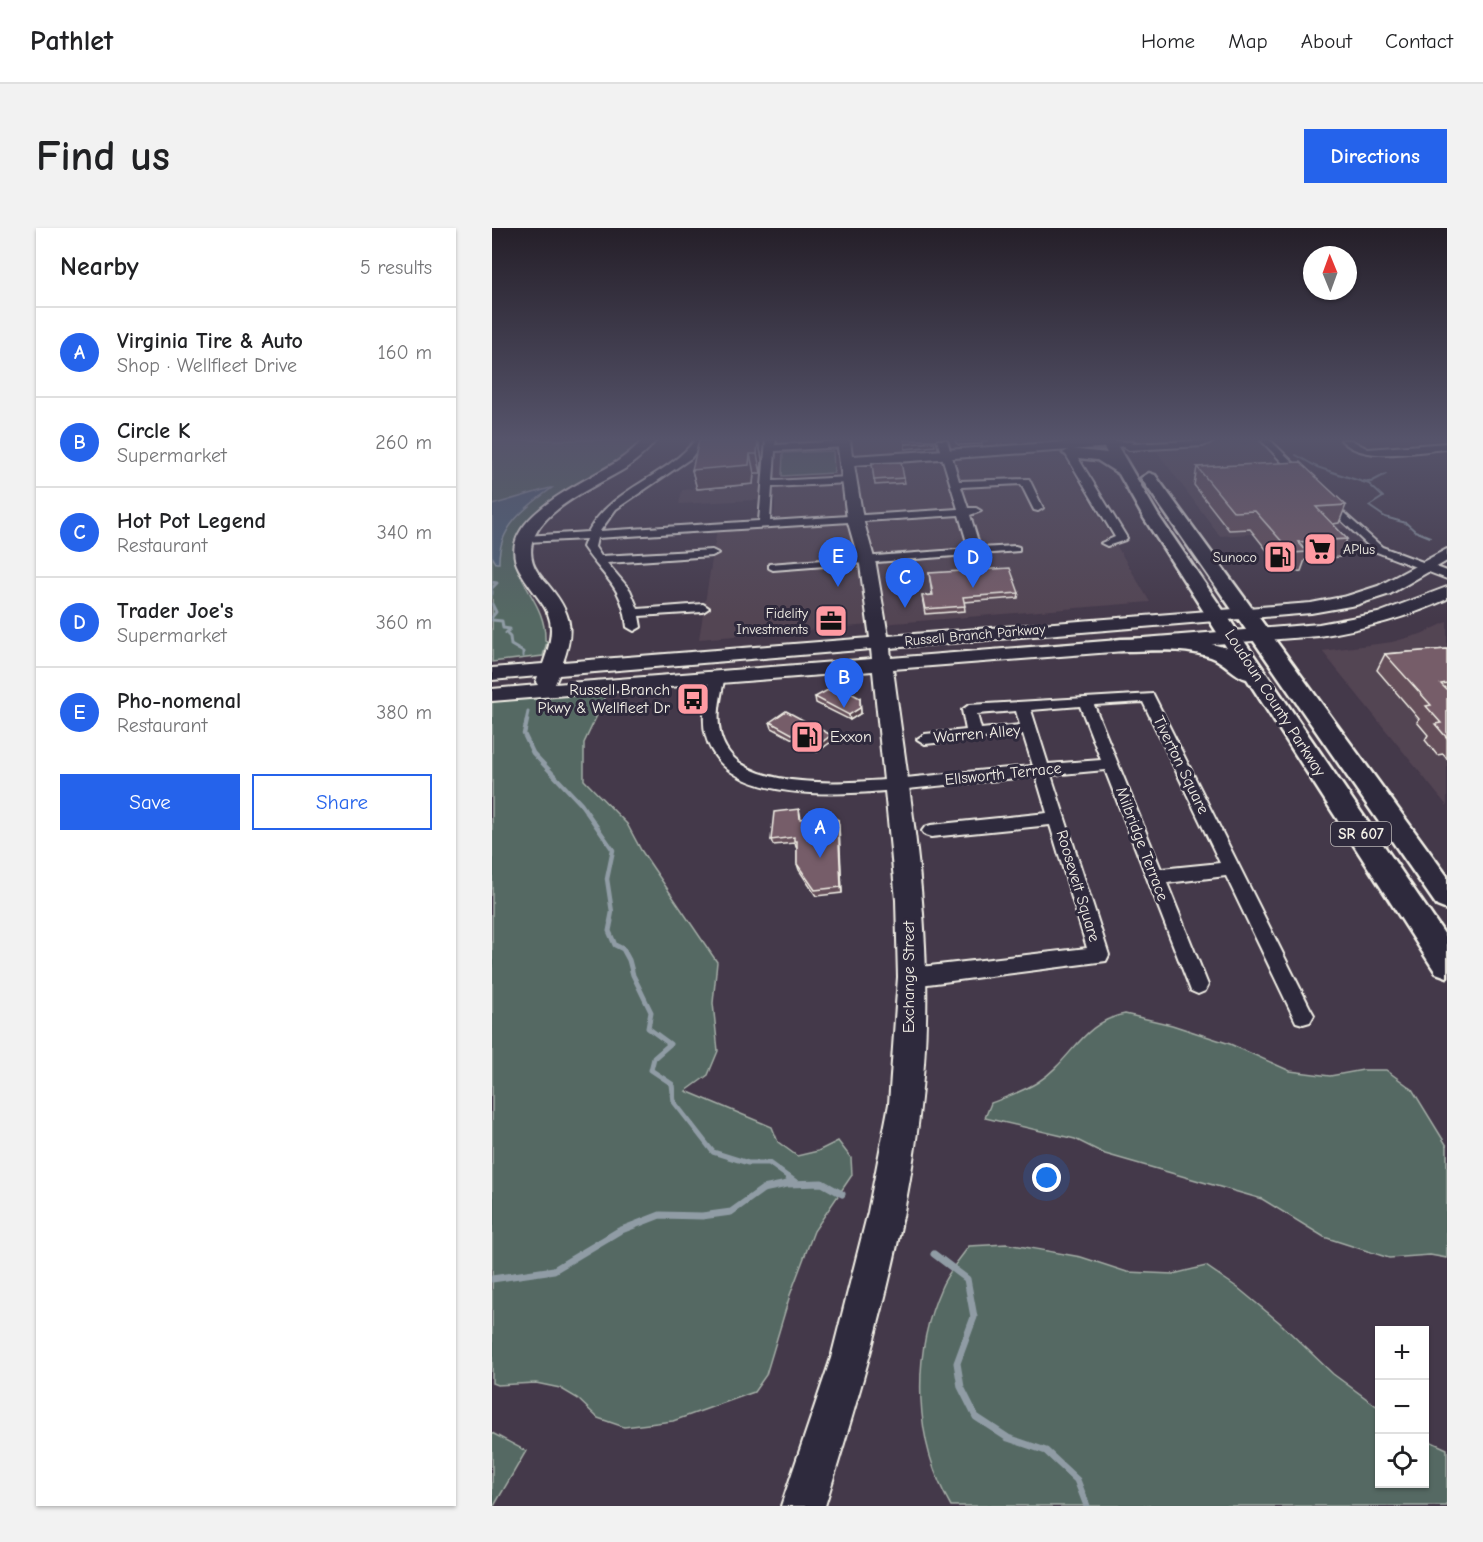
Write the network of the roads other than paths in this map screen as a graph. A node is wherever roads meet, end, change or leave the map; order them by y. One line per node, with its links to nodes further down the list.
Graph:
1 (561, 500): 17 (street)
2 (623, 500): 16 (street)
3 (766, 500): 15 (street)
4 (852, 500): 14 (street, Exchange Street)
5 (960, 500): 13 (street)
6 (1034, 500): 11 (street)
7 (1098, 500): 18 (street)
8 (1141, 500): 32 (main road, Loudoun County Parkway / SR 607)
9 (1159, 500): 31 (main road, Loudoun County Parkway / SR 607)
10 (1325, 500): 26 (street)
11 (1038, 508)
12 (976, 511): 13 (street)
13 (964, 512): 14 (street); 20 (street)
14 (855, 519): 15 (street); 24 (street, Exchange Street)
15 (764, 524): 16 (street)
16 (593, 535): 17 (street); 23 (street)
17 (526, 539): 38 (street)
18 (1107, 543)
19 (1015, 549): 20 (street)
20 (976, 552): 24 (street)
21 (712, 553): 23 (street)
22 (1447, 554): 26 (street, Russell Branch Parkway)
23 (600, 560): 30 (street)
24 (866, 560): 25 (street); 37 (street, Exchange Street)
25 (773, 566)
26 (1425, 566): 27 (street); 31 (street, Russell Branch Parkway)
27 (1447, 575)
28 (1447, 592): 34 (street, Russell Branch Parkway)
29 (703, 608): 30 (street)
30 (633, 613): 33 (street)
31 (1243, 613): 32 (street, Russell Branch Parkway); 34 (main road, Loudoun County Parkway / SR 607)
32 (1217, 615): 35 (main road, Loudoun County Parkway / SR 607); 37 (street, Russell Branch Parkway)
33 (634, 627)
34 (1258, 634): 35 (street, Russell Branch Parkway); 56 (main road, Loudoun County Parkway / SR 607)
35 (1231, 636): 36 (street, Russell Branch Parkway); 44 (main road, Loudoun County Parkway / SR 607)
36 (1121, 645): 37 (street, Russell Branch Parkway); 44 (main road)
37 (881, 653): 38 (street, Russell Branch Parkway); 40 (street, Russell Branch Parkway); 51 (street, Exchange Street)
38 (551, 669): 39 (street, Russell Branch Parkway); 41 (street)
39 (492, 674)
40 (718, 676): 41 (street, Russell Branch Parkway); 51 (street, Ellsworth Terrace)
41 (543, 690): 42 (street, Russell Branch Parkway)
42 (492, 695)
43 (1086, 703): 45 (street, Tiverton Square); 49 (street, Milbridge Terrace); 54 (street, Tiverton Square)
44 (1275, 705): 57 (main road, Loudoun County Parkway / SR 607)
45 (1022, 706): 46 (street, Roosevelt Square); 47 (street, Tiverton Square)
46 (1029, 729): 47 (street, Warren Alley); 50 (street, Roosevelt Square)
47 (975, 734): 48 (street, Warren Alley)
48 (925, 739)
49 (1111, 764): 50 (street, Ellsworth Terrace); 55 (street, Milbridge Terrace)
50 (1042, 770): 51 (street, Ellsworth Terrace); 52 (street, Roosevelt Square)
51 (895, 784): 58 (street, Exchange Street)
52 (1057, 818): 53 (street); 58 (street, Roosevelt Square)
53 (931, 831)
54 (1231, 869): 55 (street); 60 (street, Tiverton Square)
55 (1155, 877): 59 (street, Milbridge Terrace)
56 (1447, 898)
57 (1447, 964)
58 (912, 977): 61 (street, Exchange Street)
59 (1198, 985)
60 (1303, 1016)
61 (803, 1506)

